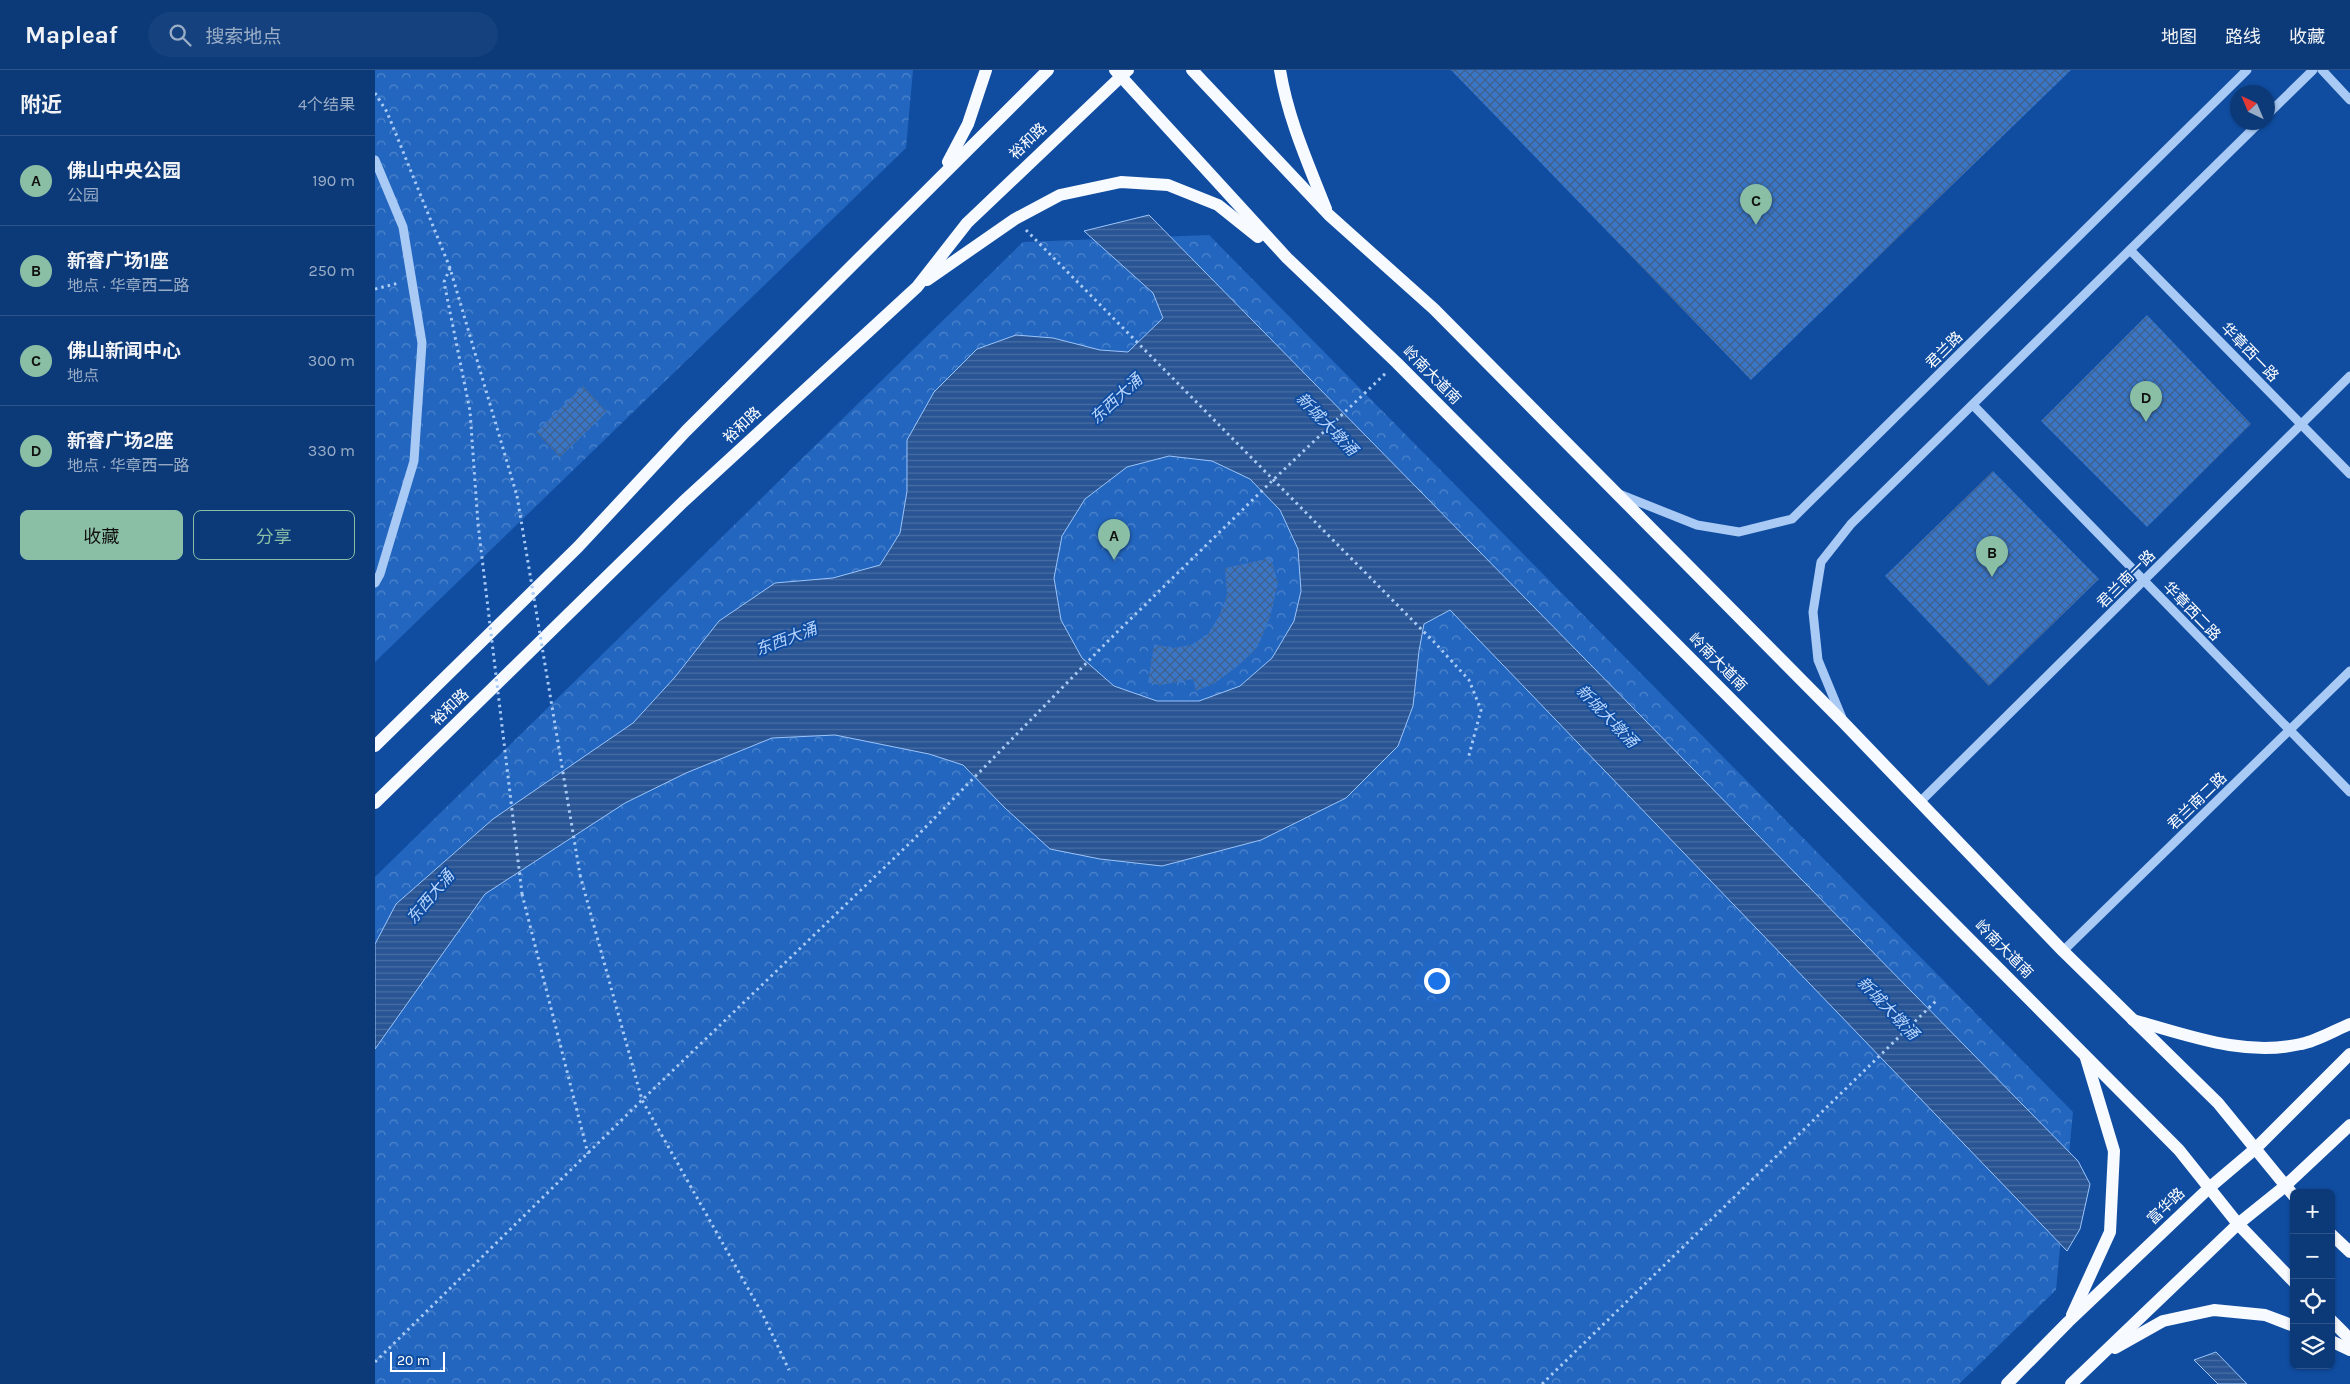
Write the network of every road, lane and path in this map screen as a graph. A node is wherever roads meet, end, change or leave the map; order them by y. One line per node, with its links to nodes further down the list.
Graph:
1 (986, 70): 14 (main road)
2 (1048, 70): 14 (main road, 裕和路)
3 (1192, 70): 15 (main road)
4 (1281, 70): 15 (main road)
5 (2247, 70): 29 (street, 君兰路)
6 (2313, 70): 11 (street)
7 (2322, 70): 10 (street)
8 (1121, 72): 18 (main road, 岭南大道南); 21 (main road, 裕和路)
9 (375, 93): 19 (path)
10 (2350, 100)
11 (2275, 107)
12 (2252, 130): 17 (street)
13 (375, 160): 20 (street)
14 (943, 172): 35 (main road, 裕和路)
15 (1329, 216): 29 (main road)
16 (1015, 219): 18 (main road); 21 (main road); 28 (path)
17 (2130, 250): 25 (street); 26 (street, 华章西一路)
18 (1287, 258): 23 (main road, 岭南大道南)
19 (450, 268): 46 (path, bridge); 49 (path, bridge)
20 (411, 280): 22 (path); 31 (street)
21 (917, 287): 39 (main road, 裕和路)
22 (375, 289)
23 (1397, 363): 28 (path); 44 (main road, 岭南大道南)
24 (2350, 376): 26 (street, 君兰南一路)
25 (1973, 405): 30 (street, 华章西二路); 33 (street)
26 (2301, 424): 27 (street, 华章西一路); 30 (street, 君兰南一路)
27 (2350, 474)
28 (1273, 480): 36 (path); 46 (path)
29 (1614, 492): 33 (main road)
30 (2144, 580): 34 (street, 华章西二路); 38 (street, 君兰南一路)
31 (375, 583)
32 (2350, 671): 34 (street, 君兰南二路)
33 (1844, 723): 38 (main road)
34 (2289, 730): 37 (street, 华章西二路); 40 (street, 君兰南二路)
35 (375, 746)
36 (1468, 759)
37 (2350, 792)
38 (1920, 802): 40 (main road)
39 (375, 803)
40 (2063, 951): 42 (main road)
41 (1937, 1000): 66 (path)
42 (2132, 1020): 43 (main road); 48 (main road)
43 (2350, 1024)
44 (2085, 1054): 51 (main road, 岭南大道南); 57 (main road)
45 (2350, 1054): 48 (main road, 富华路)
46 (642, 1100): 49 (path); 65 (path)
47 (2350, 1125): 50 (main road)
48 (2255, 1149): 50 (main road); 51 (main road, 富华路)
49 (588, 1154): 64 (path)
50 (2284, 1187): 52 (main road); 53 (main road)
51 (2209, 1188): 53 (main road, 岭南大道南); 57 (main road, 富华路)
52 (2290, 1192)
53 (2238, 1224): 56 (main road, 岭南大道南); 63 (main road)
54 (2335, 1238): 55 (main road)
55 (2350, 1252)
56 (2291, 1279)
57 (2069, 1322): 67 (main road, 富华路)
58 (2290, 1324): 63 (main road)
59 (2335, 1324): 60 (main road)
60 (2350, 1339)
61 (2335, 1344): 62 (main road)
62 (2350, 1350)
63 (2098, 1358): 68 (main road)
64 (375, 1362)
65 (789, 1370)
66 (1542, 1384)
67 (2007, 1384)
68 (2071, 1384)

